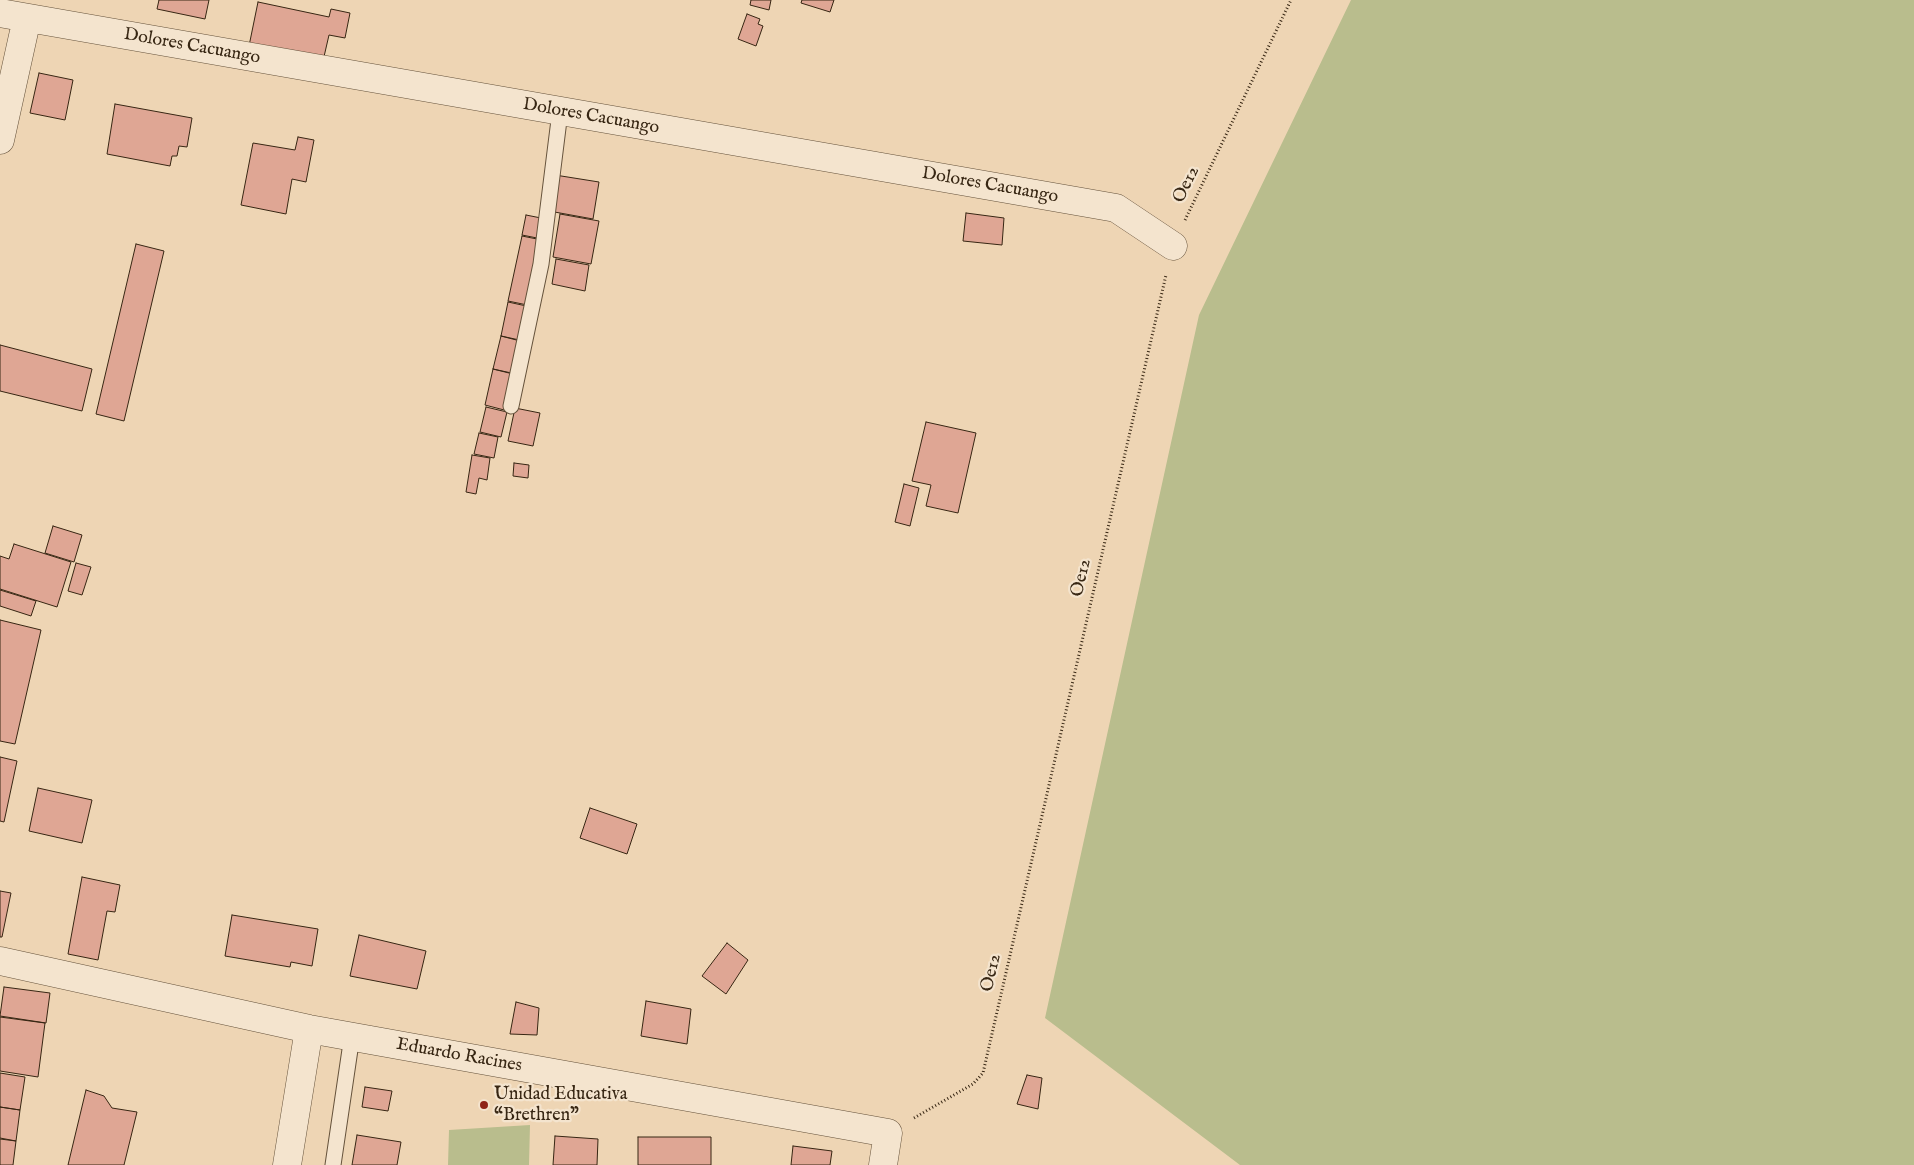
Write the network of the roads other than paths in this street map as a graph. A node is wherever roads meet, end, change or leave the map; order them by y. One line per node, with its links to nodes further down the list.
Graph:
1 (0, 13): 2 (street, Dolores Cacuango)
2 (27, 18): 3 (street, Dolores Cacuango); 4 (street)
3 (560, 112): 5 (street, Dolores Cacuango); 6 (lane)
4 (0, 140)
5 (1172, 246)
6 (511, 406)
7 (0, 961): 8 (street, Eduardo Racines)
8 (309, 1029): 9 (street, Eduardo Racines); 10 (street)
9 (352, 1036): 11 (lane); 12 (street, Eduardo Racines)
10 (287, 1165)
11 (333, 1165)
12 (883, 1165)

